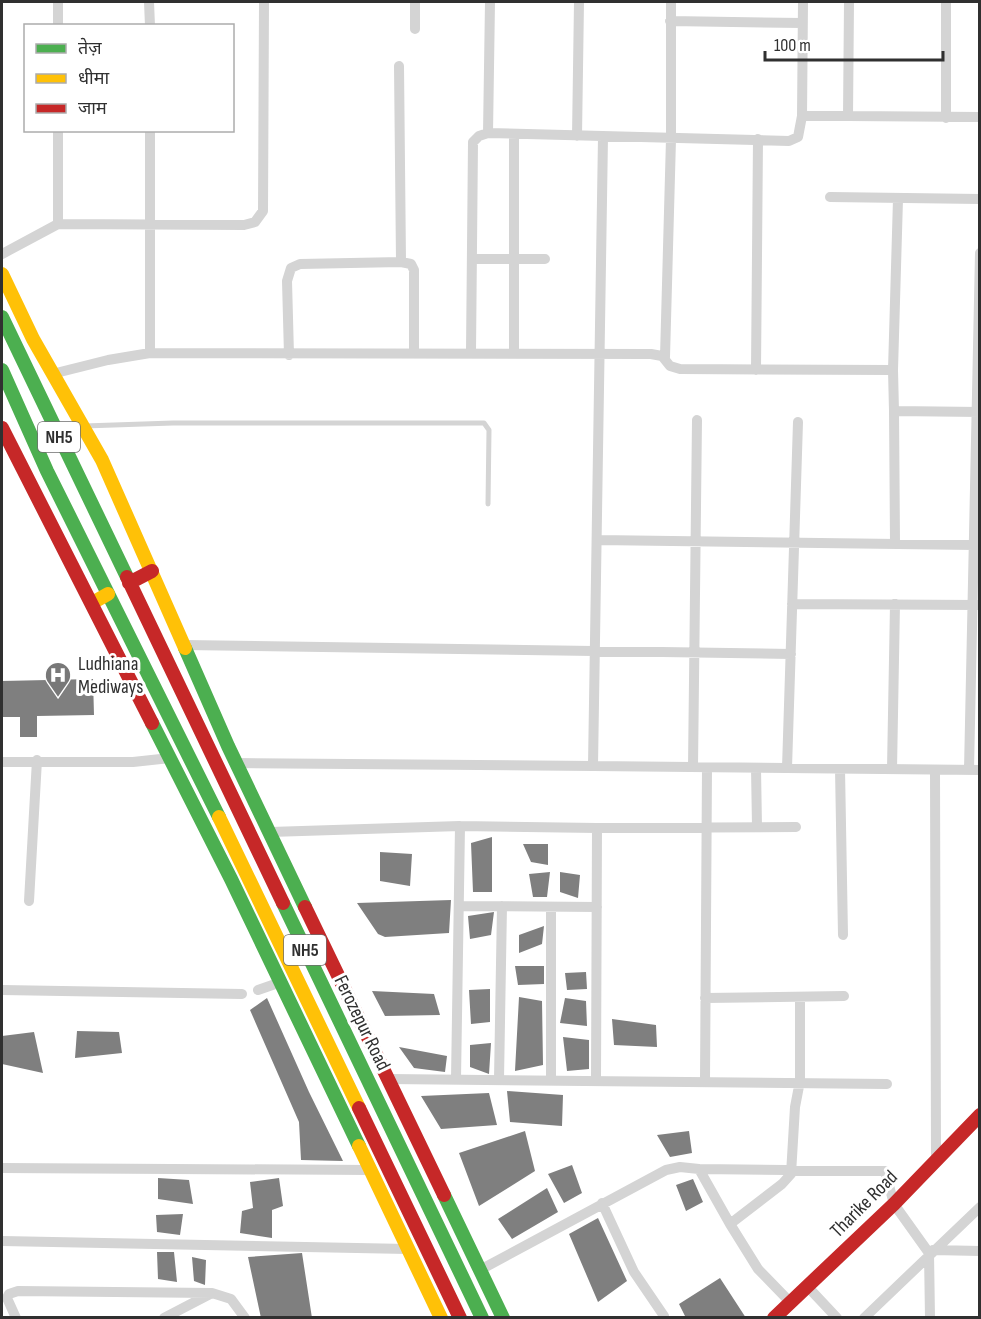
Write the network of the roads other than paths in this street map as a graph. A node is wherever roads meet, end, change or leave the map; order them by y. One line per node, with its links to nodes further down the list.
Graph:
1 (58, 2): 13 (street)
2 (149, 2): 14 (street)
3 (264, 2): 32 (street)
4 (415, 2): 15 (street)
5 (490, 2): 23 (street)
6 (579, 2): 25 (street)
7 (670, 2): 11 (street)
8 (802, 2): 12 (street)
9 (849, 2): 18 (street)
10 (946, 2): 20 (street)
11 (670, 21): 12 (street); 27 (street)
12 (802, 23): 17 (street)
13 (58, 24)
14 (150, 24)
15 (415, 29)
16 (399, 66): 39 (street)
17 (802, 116): 18 (street); 28 (street)
18 (848, 116): 20 (street)
19 (980, 117): 20 (street)
20 (946, 118)
21 (58, 132): 33 (street)
22 (150, 132): 32 (street)
23 (488, 133): 24 (street); 36 (street)
24 (514, 134): 25 (street); 38 (street)
25 (577, 136): 26 (street)
26 (603, 137): 27 (street); 44 (street)
27 (671, 139): 28 (street); 48 (street)
28 (758, 140): 50 (street)
29 (830, 197): 30 (street)
30 (898, 199): 31 (street); 51 (street)
31 (980, 199)
32 (150, 223): 33 (street); 45 (street)
33 (57, 224): 34 (street)
34 (3, 249)
35 (980, 253): 54 (street)
36 (472, 259): 38 (street); 42 (street)
37 (545, 259): 38 (street)
38 (514, 260): 43 (street)
39 (401, 261): 46 (street); 47 (street)
40 (2, 274): 52 (main road)
41 (2, 317): 66 (main road, NH5)
42 (471, 352): 43 (street); 46 (street)
43 (514, 352): 44 (street)
44 (601, 352): 48 (street); 60 (street)
45 (150, 353): 47 (street); 52 (street)
46 (414, 353): 47 (street)
47 (289, 355)
48 (665, 357): 50 (street)
49 (2, 370): 67 (main road, NH5)
50 (756, 370): 51 (street)
51 (893, 370): 53 (street)
52 (52, 374): 57 (main road)
53 (894, 411): 54 (street); 63 (street)
54 (979, 412): 64 (street)
55 (697, 420): 61 (street)
56 (798, 422): 62 (street)
57 (82, 426): 59 (lane); 65 (main road)
58 (2, 428): 68 (main road)
59 (488, 504)
60 (598, 540): 61 (street); 73 (street)
61 (695, 541): 62 (street); 74 (street)
62 (794, 542): 63 (street); 69 (street)
63 (895, 543): 64 (street)
64 (975, 545): 71 (street)
65 (152, 571): 66 (main road); 72 (main road)
66 (129, 583): 140 (main road, Ferozepur Road / NH5)
67 (108, 594): 68 (main road); 139 (main road, Ferozepur Road / NH5)
68 (92, 603): 76 (main road)
69 (792, 604): 70 (street); 75 (street)
70 (895, 604): 71 (street); 86 (street)
71 (976, 605): 88 (street)
72 (184, 645): 73 (street); 79 (main road)
73 (596, 650): 74 (street); 80 (street)
74 (694, 651): 75 (street); 81 (street)
75 (790, 654): 84 (street)
76 (170, 758): 77 (street); 101 (main road)
77 (37, 760): 78 (street); 95 (street)
78 (2, 762)
79 (236, 764): 80 (street); 94 (main road)
80 (593, 766): 81 (street)
81 (693, 768): 82 (street)
82 (706, 768): 83 (street); 90 (street)
83 (756, 768): 84 (street); 91 (street)
84 (787, 768): 85 (street)
85 (840, 769): 86 (street); 100 (street)
86 (892, 770): 87 (street)
87 (935, 770): 88 (street); 117 (street)
88 (974, 770)
89 (460, 826): 93 (street); 94 (street); 96 (street)
90 (706, 827): 91 (street); 93 (street); 107 (street)
91 (757, 827): 92 (street)
92 (796, 827)
93 (597, 828): 99 (street)
94 (270, 832): 108 (main road)
95 (29, 900)
96 (459, 906): 97 (street); 109 (street)
97 (502, 906): 98 (street); 110 (street)
98 (551, 907): 99 (street); 111 (street)
99 (597, 907): 112 (street)
100 (843, 935)
101 (281, 982): 103 (street); 120 (main road)
102 (2, 990): 104 (street)
103 (258, 990)
104 (242, 994)
105 (844, 996): 106 (street)
106 (800, 997): 107 (street); 114 (street)
107 (705, 998): 113 (street)
108 (388, 1079): 109 (street); 130 (main road)
109 (456, 1079): 110 (street)
110 (500, 1079): 111 (street)
111 (551, 1080): 112 (street)
112 (596, 1080): 113 (street)
113 (705, 1081): 114 (street)
114 (800, 1081): 115 (street); 121 (street)
115 (887, 1084)
116 (980, 1115): 117 (main road, Tharike Road)
117 (936, 1158): 123 (main road, Tharike Road)
118 (2, 1168): 120 (street)
119 (699, 1169): 121 (street); 122 (street); 125 (street)
120 (371, 1170): 127 (main road)
121 (792, 1170): 123 (street); 125 (street)
122 (602, 1203): 130 (street); 134 (street)
123 (894, 1204): 128 (street); 131 (main road, Tharike Road)
124 (980, 1206): 128 (street)
125 (730, 1224): 133 (street)
126 (2, 1241): 127 (street)
127 (408, 1249): 138 (main road)
128 (931, 1251): 129 (street); 144 (street); 145 (street)
129 (980, 1251)
130 (480, 1270): 141 (main road)
131 (807, 1286): 133 (main road, Tharike Road); 143 (street)
132 (212, 1293): 135 (street); 136 (street); 137 (street)
133 (790, 1302): 142 (main road, Tharike Road)
134 (664, 1316)
135 (16, 1317)
136 (164, 1317)
137 (245, 1317)
138 (441, 1317)
139 (460, 1317)
140 (482, 1317)
141 (503, 1317)
142 (774, 1317)
143 (837, 1317)
144 (864, 1317)
145 (930, 1317)

